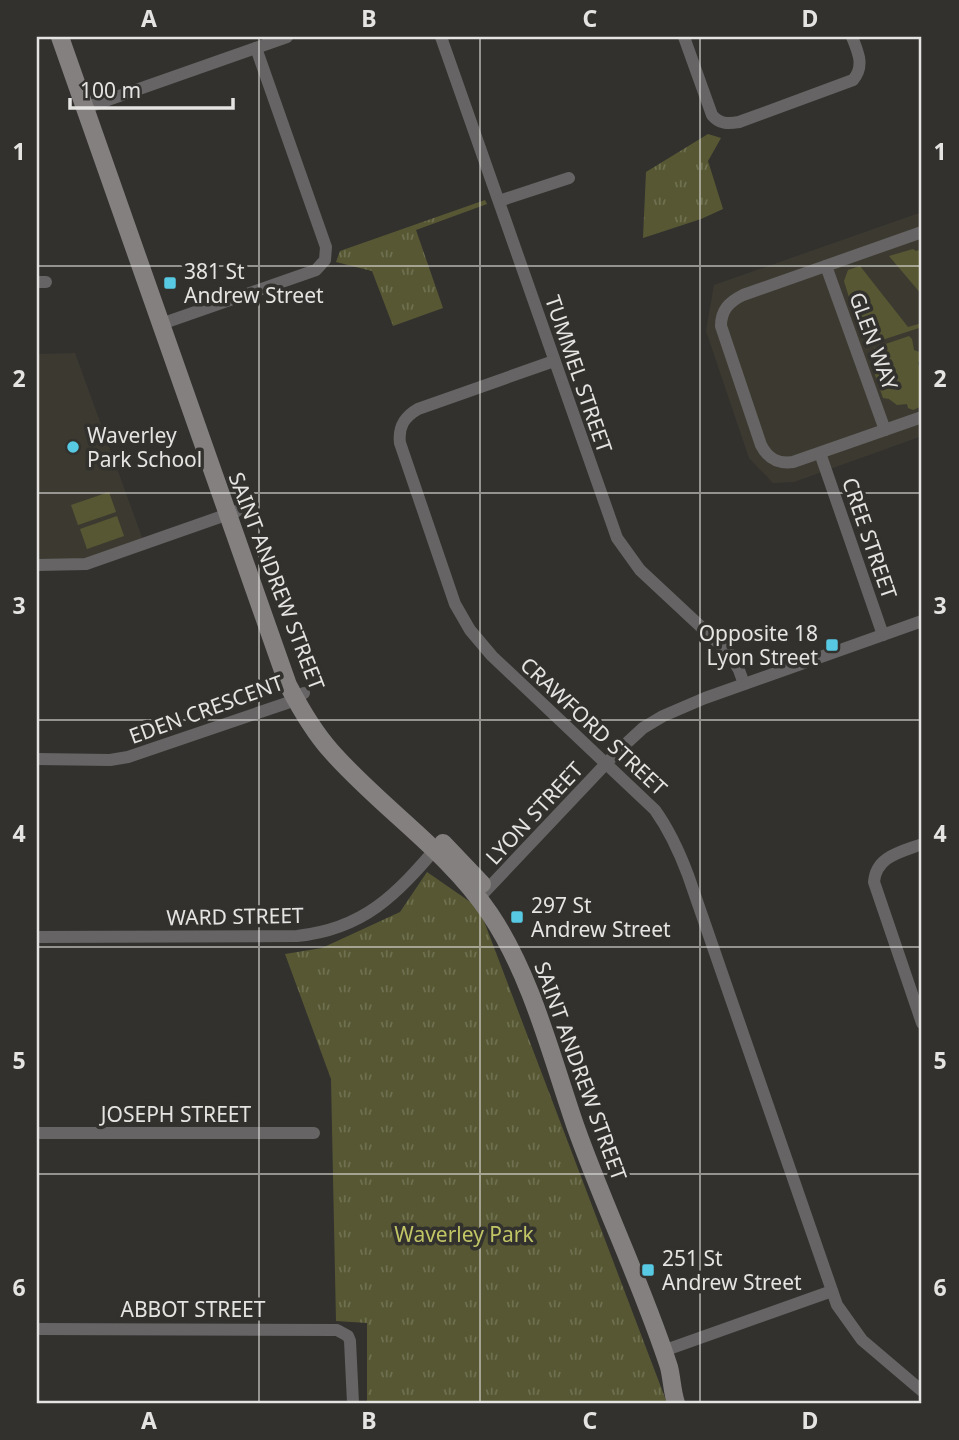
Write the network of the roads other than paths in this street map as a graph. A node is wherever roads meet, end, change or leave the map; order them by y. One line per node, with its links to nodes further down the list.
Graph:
1 (60, 37): 8 (street, SAINT ANDREW STREET)
2 (72, 37): 8 (street, SAINT ANDREW STREET)
3 (287, 37): 7 (street)
4 (441, 37): 10 (street, TUMMEL STREET)
5 (684, 37): 6 (street)
6 (852, 37)
7 (256, 48): 8 (street); 13 (street)
8 (90, 106): 13 (street, SAINT ANDREW STREET)
9 (569, 178): 10 (street)
10 (499, 201): 14 (street, TUMMEL STREET)
11 (922, 232): 12 (street)
12 (826, 266): 16 (street, GLEN WAY); 17 (street)
13 (166, 322): 18 (street, SAINT ANDREW STREET)
14 (554, 361): 22 (street, TUMMEL STREET); 25 (street, CRAWFORD STREET)
15 (922, 417): 16 (street)
16 (885, 430): 17 (street)
17 (820, 453): 21 (street, CREE STREET)
18 (232, 513): 19 (street); 23 (street, SAINT ANDREW STREET)
19 (37, 565)
20 (922, 621): 21 (street, LYON STREET)
21 (883, 635): 22 (street, LYON STREET)
22 (744, 684): 25 (street, LYON STREET)
23 (300, 696): 24 (street, EDEN CRESCENT); 27 (street, SAINT ANDREW STREET)
24 (37, 760)
25 (607, 763): 28 (street, LYON STREET); 33 (street, CRAWFORD STREET)
26 (922, 845): 30 (street)
27 (438, 846): 28 (street, SAINT ANDREW STREET); 29 (street, WARD STREET)
28 (483, 894): 35 (street, SAINT ANDREW STREET)
29 (37, 937)
30 (922, 1023)
31 (37, 1133): 32 (street, JOSEPH STREET)
32 (314, 1133)
33 (832, 1291): 35 (street); 37 (street, CRAWFORD STREET)
34 (37, 1329): 38 (street, ABBOT STREET)
35 (663, 1351): 36 (street, SAINT ANDREW STREET)
36 (670, 1370): 39 (street, SAINT ANDREW STREET); 40 (street, SAINT ANDREW STREET)
37 (922, 1391)
38 (353, 1403)
39 (676, 1403)
40 (688, 1403)

